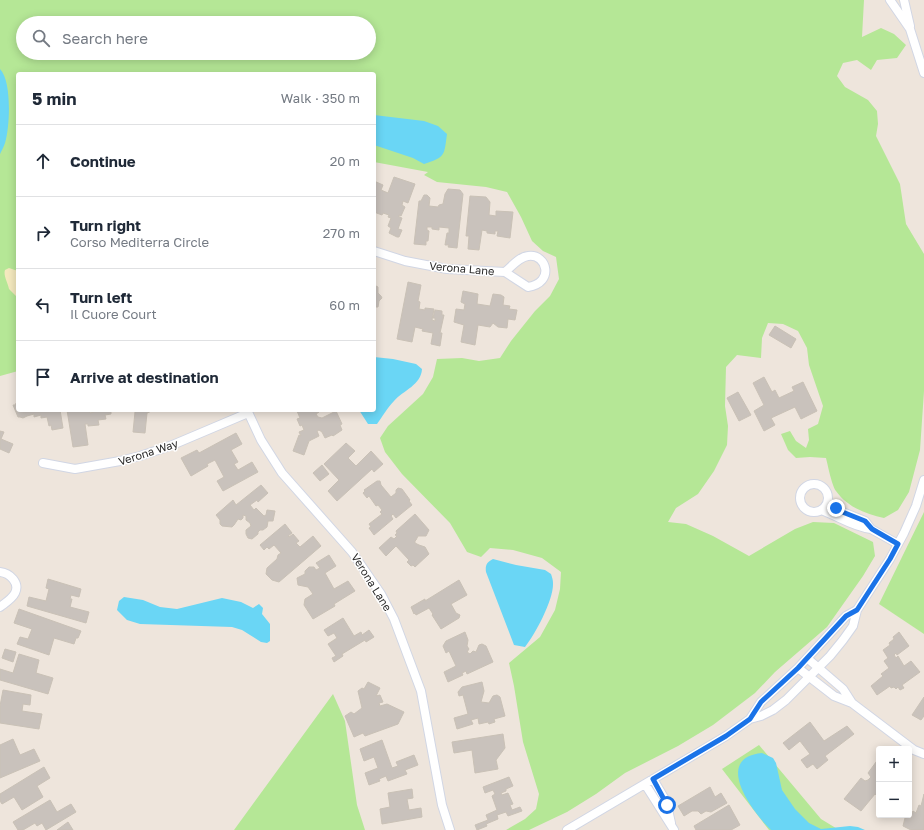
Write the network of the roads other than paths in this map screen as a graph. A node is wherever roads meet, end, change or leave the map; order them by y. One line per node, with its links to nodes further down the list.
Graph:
1 (890, 0): 3 (street)
2 (904, 0): 3 (street)
3 (910, 29): 4 (street)
4 (924, 73)
5 (376, 252): 6 (street, Verona Lane)
6 (505, 272): 6 (street, Verona Lane)
7 (247, 412): 8 (street, Verona Way); 28 (street, Verona Lane)
8 (43, 463)
9 (924, 480): 10 (street)
10 (924, 484): 14 (street)
11 (828, 500): 12 (street); 12 (street); 13 (street)
12 (821, 510): 13 (street)
13 (841, 515): 14 (street)
14 (898, 544): 17 (street)
15 (0, 572): 16 (street)
16 (0, 606)
17 (857, 610): 18 (street); 20 (street)
18 (807, 658): 19 (street); 20 (street)
19 (798, 668): 21 (street); 23 (street)
20 (818, 668): 21 (street); 22 (street)
21 (809, 676): 22 (street); 23 (street)
22 (852, 704): 24 (street)
23 (750, 719): 25 (street)
24 (924, 754)
25 (653, 779): 26 (street); 27 (street)
26 (645, 784): 27 (street); 29 (street)
27 (673, 828)
28 (450, 830)
29 (567, 830)

